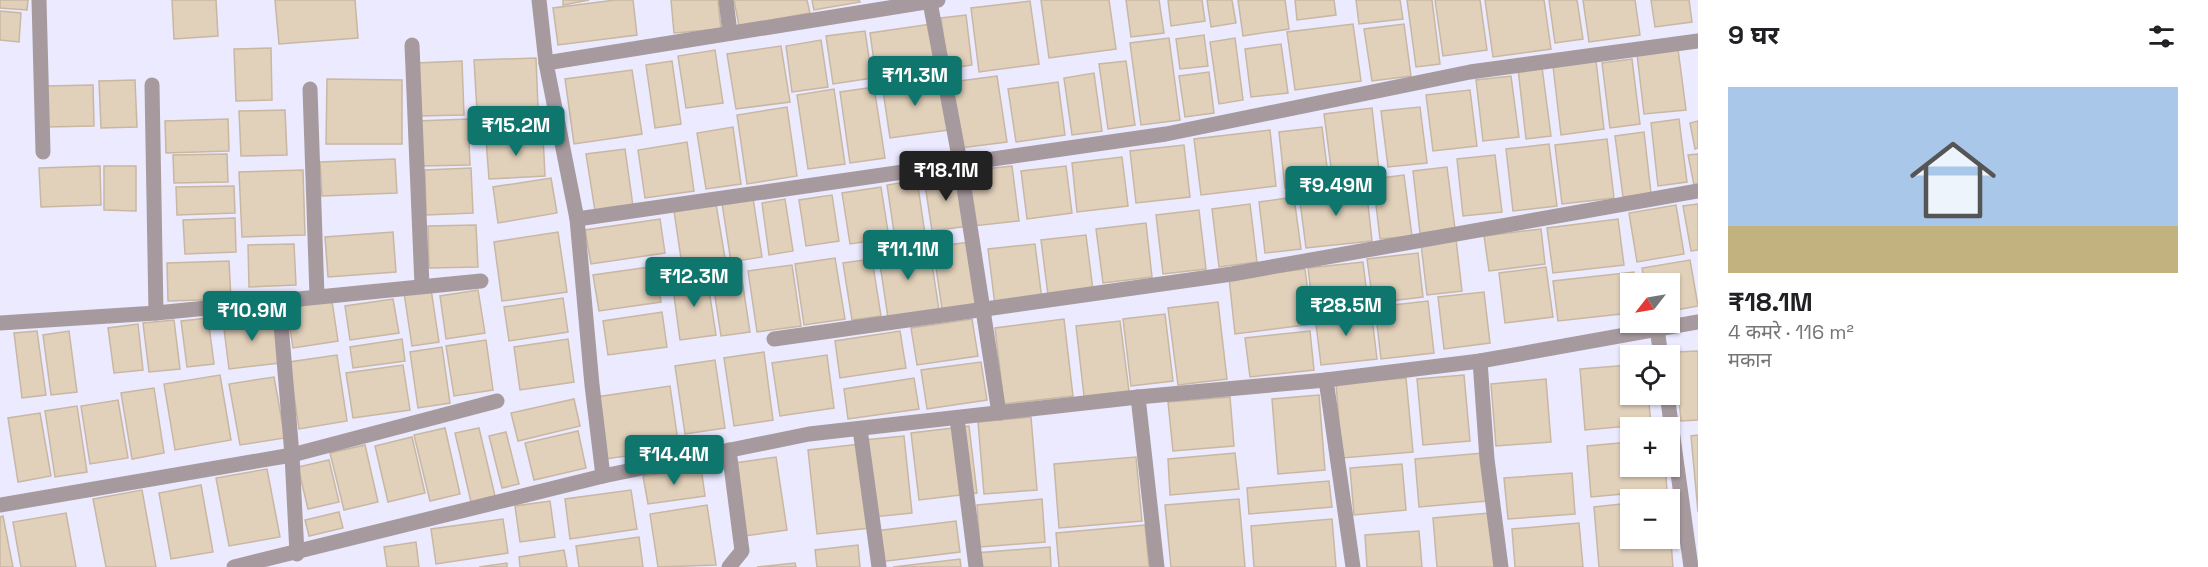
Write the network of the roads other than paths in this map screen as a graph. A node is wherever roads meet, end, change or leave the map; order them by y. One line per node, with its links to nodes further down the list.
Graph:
1 (39, 0): 11 (street)
2 (539, 0): 8 (street)
3 (726, 0): 5 (street)
4 (934, 1): 5 (street); 12 (street)
5 (730, 33): 8 (street)
6 (1698, 41): 12 (street)
7 (412, 45): 16 (street)
8 (546, 63): 14 (street)
9 (153, 85): 20 (street)
10 (310, 89): 17 (street)
11 (42, 152)
12 (960, 162): 14 (street); 19 (street)
13 (1698, 191): 19 (street)
14 (577, 219): 36 (street)
15 (481, 280): 16 (street)
16 (422, 286): 17 (street)
17 (317, 296): 18 (street)
18 (279, 300): 20 (street); 35 (street)
19 (984, 311): 25 (street); 31 (street)
20 (156, 313): 22 (street)
21 (1698, 322): 23 (street)
22 (0, 323)
23 (1680, 325)
24 (1635, 333): 26 (street)
25 (774, 339)
26 (1480, 361): 27 (street); 46 (street)
27 (1326, 380): 28 (street); 45 (street)
28 (1138, 397): 31 (street); 44 (street)
29 (497, 401): 35 (street)
30 (1668, 405): 38 (street)
31 (999, 413): 32 (street)
32 (957, 418): 33 (street); 43 (street)
33 (860, 429): 34 (street); 42 (street)
34 (729, 450): 36 (street); 41 (street)
35 (292, 455): 37 (street); 39 (street)
36 (603, 476): 39 (street)
37 (0, 505)
38 (1692, 521): 47 (street)
39 (297, 554): 40 (street)
40 (234, 567)
41 (729, 567)
42 (879, 567)
43 (976, 567)
44 (1157, 567)
45 (1353, 567)
46 (1501, 567)
47 (1691, 567)

